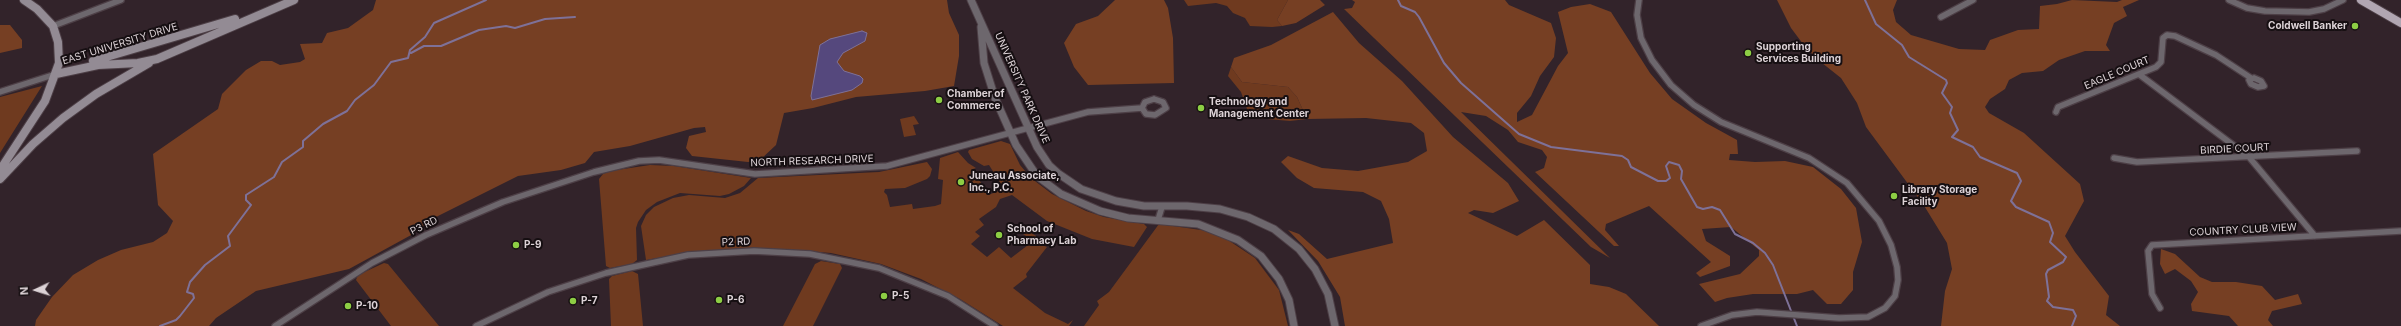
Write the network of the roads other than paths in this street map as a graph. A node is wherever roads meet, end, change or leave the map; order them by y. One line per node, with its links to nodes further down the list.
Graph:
1 (24, 0): 13 (main road)
2 (121, 0): 13 (street)
3 (293, 0): 14 (main road, EAST UNIVERSITY DRIVE); 15 (main road, EAST UNIVERSITY DRIVE)
4 (971, 0): 11 (street, UNIVERSITY PARK DRIVE)
5 (1639, 0): 39 (street)
6 (1973, 0): 10 (street)
7 (2229, 0): 8 (street)
8 (2343, 0)
9 (2361, 0): 12 (main road)
10 (1941, 17)
11 (981, 21): 21 (street, UNIVERSITY PARK DRIVE); 22 (street, UNIVERSITY PARK DRIVE)
12 (2401, 23)
13 (53, 26): 15 (main road)
14 (157, 59): 15 (main road, EAST UNIVERSITY DRIVE); 28 (main road)
15 (56, 74): 18 (street); 26 (main road)
16 (2140, 75): 17 (street, EAGLE COURT); 20 (street, EAGLE COURT); 24 (street)
17 (2250, 78)
18 (0, 92)
19 (1142, 108): 21 (street, NORTH RESEARCH DRIVE)
20 (2056, 112)
21 (1028, 128): 22 (street, NORTH RESEARCH DRIVE); 29 (street, UNIVERSITY PARK DRIVE)
22 (1010, 133): 27 (street, NORTH RESEARCH DRIVE); 30 (street, UNIVERSITY PARK DRIVE)
23 (2357, 151): 24 (street, BIRDIE COURT)
24 (2249, 157): 25 (street, BIRDIE COURT); 32 (street)
25 (2114, 158)
26 (0, 170)
27 (594, 172): 34 (street, P3 RD)
28 (0, 179)
29 (1162, 207): 30 (street); 38 (street, UNIVERSITY PARK DRIVE)
30 (1158, 220): 37 (street, UNIVERSITY PARK DRIVE)
31 (2401, 231): 32 (street, COUNTRY CLUB VIEW)
32 (2315, 236): 33 (street, COUNTRY CLUB VIEW)
33 (2160, 308)
34 (276, 326)
35 (476, 326): 36 (street, P2 RD)
36 (995, 326)
37 (1294, 326)
38 (1335, 326)
39 (1701, 326)

